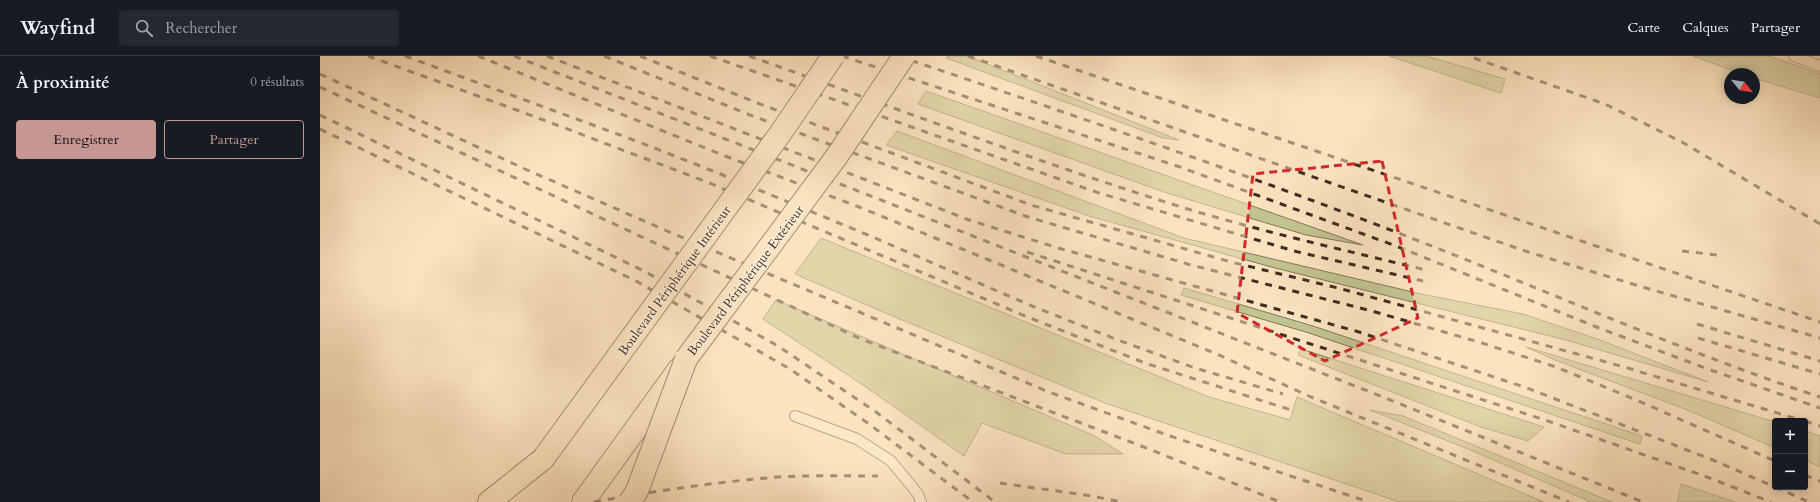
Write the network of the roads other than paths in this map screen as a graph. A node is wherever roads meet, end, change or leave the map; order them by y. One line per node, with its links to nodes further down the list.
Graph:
1 (833, 56): 7 (highway, Boulevard Périphérique Intérieur, bridge)
2 (904, 56): 5 (highway, Boulevard Périphérique Extérieur, bridge)
3 (1794, 56): 4 (lane)
4 (1820, 66)
5 (686, 359): 10 (highway, Boulevard Périphérique Extérieur, bridge); 11 (highway, bridge)
6 (796, 416): 12 (lane)
7 (543, 459): 8 (highway); 9 (highway, Boulevard Périphérique Intérieur)
8 (489, 502)
9 (512, 502)
10 (582, 502)
11 (630, 502)
12 (921, 502)

